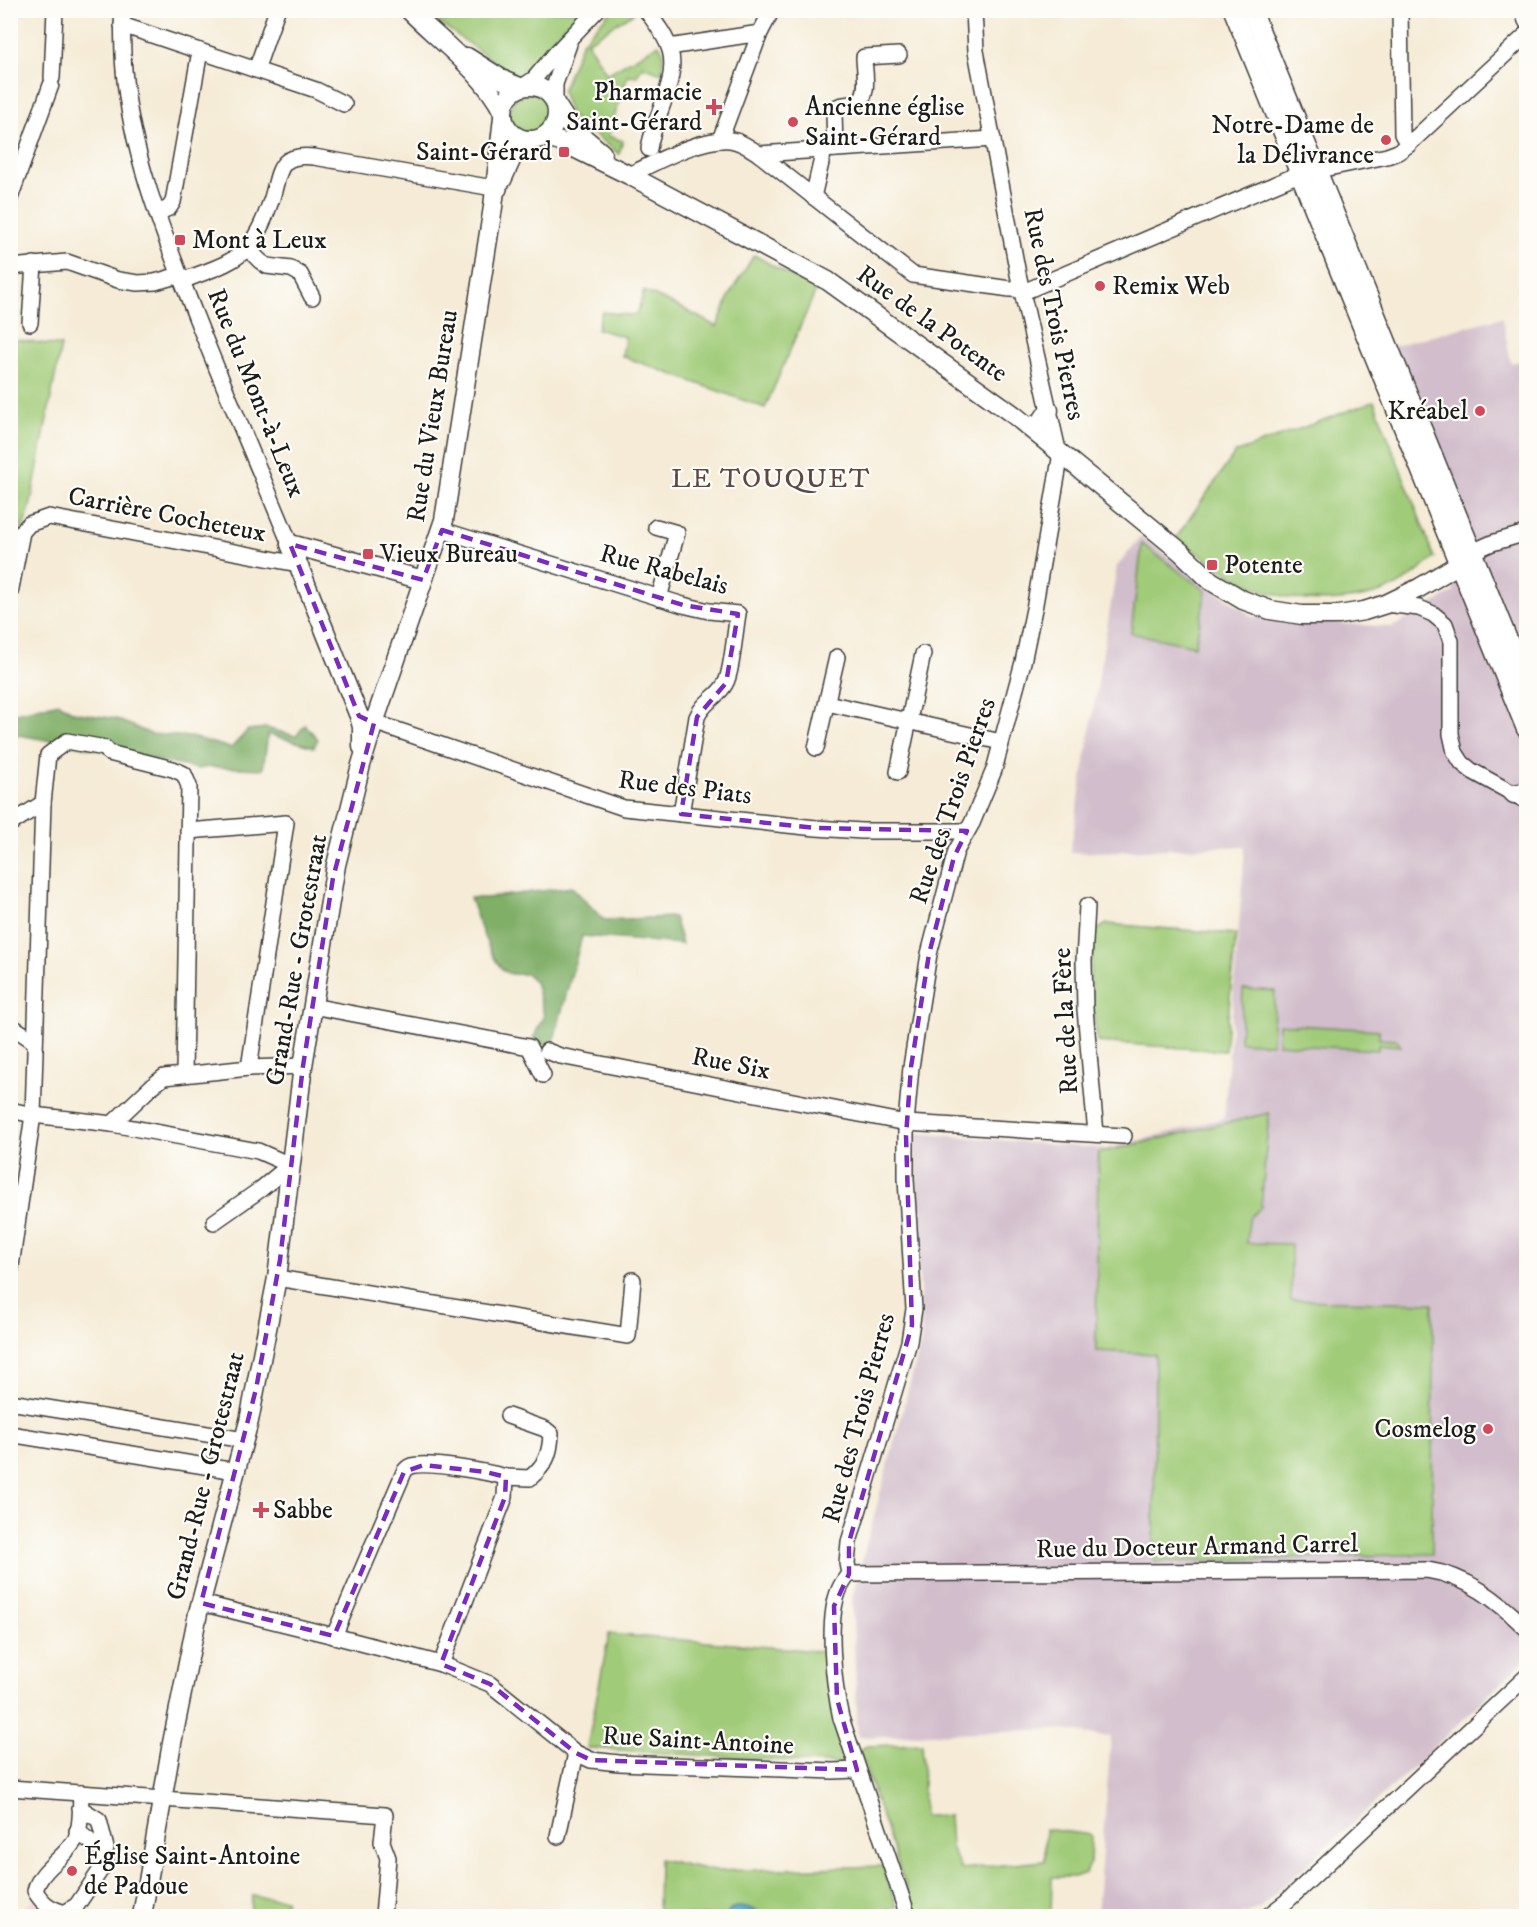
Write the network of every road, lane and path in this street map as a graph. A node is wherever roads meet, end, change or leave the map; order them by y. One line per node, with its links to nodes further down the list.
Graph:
1 (55, 10): 38 (street)
2 (278, 10): 21 (street)
3 (409, 10): 17 (main road)
4 (597, 10): 14 (street)
5 (646, 10): 18 (street)
6 (772, 10): 15 (street)
7 (974, 10): 27 (street, Rue des Trois Pierres)
8 (1233, 10): 34 (main road)
9 (1252, 10): 33 (main road)
10 (1400, 10): 29 (street)
11 (1523, 10): 13 (street)
12 (122, 18): 19 (street); 39 (street, Rue du Mont-à-Leux)
13 (1527, 21)
14 (576, 33): 22 (street); 23 (street)
15 (760, 33): 18 (street); 28 (street)
16 (1527, 35): 29 (street)
17 (447, 45): 22 (main road); 25 (main road)
18 (669, 47): 30 (street)
19 (200, 51): 21 (street); 39 (street)
20 (898, 55): 31 (street)
21 (256, 70): 24 (street)
22 (522, 87): 23 (main road); 25 (main road)
23 (556, 103): 26 (main road); 35 (main road, Rue de la Potente)
24 (344, 104)
25 (503, 115): 26 (main road); 36 (main road, Rue du Vieux Bureau)
26 (536, 139): 35 (main road, Rue de la Potente); 36 (main road, Rue du Vieux Bureau)
27 (993, 139): 31 (street); 44 (street, Rue des Trois Pierres)
28 (720, 140): 32 (street); 35 (street)
29 (1408, 145): 33 (street)
30 (649, 149)
31 (829, 149): 32 (street); 37 (street)
32 (759, 154): 37 (street)
33 (1318, 169): 34 (street); 55 (main road)
34 (1299, 174): 44 (street); 55 (main road)
35 (629, 175): 48 (main road, Rue de la Potente)
36 (496, 189): 40 (street); 51 (main road, Rue du Vieux Bureau)
37 (813, 196): 44 (street)
38 (10, 198)
39 (157, 213): 43 (street, Rue du Mont-à-Leux)
40 (247, 248): 43 (street); 45 (street)
41 (34, 264): 42 (street); 43 (street); 46 (street)
42 (10, 267)
43 (181, 278): 53 (street, Rue du Mont-à-Leux)
44 (1022, 290): 47 (street, Rue des Trois Pierres)
45 (312, 297)
46 (30, 323)
47 (1049, 410): 48 (main road); 49 (street, Rue des Trois Pierres)
48 (1029, 427): 49 (main road, Rue de la Potente)
49 (1059, 453): 54 (main road, Rue de la Potente); 68 (street, Rue des Trois Pierres)
50 (656, 527): 59 (street)
51 (442, 530): 57 (main road, Rue du Vieux Bureau); 59 (street, Rue Rabelais)
52 (1527, 533): 55 (street)
53 (290, 544): 56 (main road, Rue du Mont-à-Leux); 57 (main road)
54 (1181, 552): 55 (main road, Rue de la Potente); 60 (main road, Rue de la Potente)
55 (1463, 558): 60 (main road, Rue de la Potente); 63 (main road); 67 (main road)
56 (298, 564): 58 (street, Carrière Cocheteux); 65 (main road, Rue du Mont-à-Leux)
57 (423, 580): 65 (main road, Rue du Vieux Bureau)
58 (10, 593)
59 (659, 598): 74 (street, Rue Rabelais)
60 (1386, 604): 72 (street, Rue de la Potente)
61 (923, 654): 66 (street)
62 (837, 657): 64 (street)
63 (1525, 681)
64 (827, 703): 66 (street); 69 (street)
65 (366, 719): 70 (main road, Rue du Vieux Bureau); 74 (street, Rue des Piats)
66 (909, 721): 68 (street); 71 (street)
67 (1527, 729)
68 (1001, 742): 77 (street, Rue des Trois Pierres)
69 (816, 748)
70 (361, 765): 79 (main road, Grand-Rue - Grotestraat)
71 (898, 772)
72 (1522, 796)
73 (43, 803): 75 (street); 76 (street); 81 (street)
74 (681, 814): 77 (street, Rue des Piats)
75 (10, 824)
76 (188, 831): 84 (street); 85 (street)
77 (967, 831): 89 (street, Rue des Trois Pierres)
78 (1087, 906): 91 (street, Rue de la Fère)
79 (312, 1006): 83 (main road, Grand-Rue - Grotestraat); 86 (street)
80 (10, 1025): 81 (street)
81 (35, 1042): 88 (street)
82 (546, 1051): 89 (street, Rue Six)
83 (303, 1066): 84 (street); 93 (main road, Grand-Rue - Grotestraat)
84 (249, 1068): 85 (street)
85 (184, 1074): 90 (street)
86 (543, 1075)
87 (10, 1110): 88 (street)
88 (33, 1115): 90 (street); 95 (street)
89 (906, 1123): 91 (street, Rue de la Fère); 104 (street, Rue des Trois Pierres)
90 (112, 1124): 93 (street)
91 (1096, 1134): 92 (street, Rue de la Fère)
92 (1124, 1136)
93 (290, 1165): 94 (street); 96 (main road, Grand-Rue - Grotestraat)
94 (214, 1222)
95 (10, 1273)
96 (277, 1278): 97 (street); 101 (main road, Grand-Rue - Grotestraat)
97 (633, 1280)
98 (10, 1402): 101 (street)
99 (508, 1416): 103 (street)
100 (10, 1434): 102 (street)
101 (244, 1440): 102 (main road, Grand-Rue - Grotestraat)
102 (235, 1471): 105 (main road, Grand-Rue - Grotestraat)
103 (506, 1477): 107 (street); 108 (street)
104 (849, 1574): 106 (street, Rue du Docteur Armand Carrel); 111 (street, Rue des Trois Pierres)
105 (201, 1603): 107 (street, Rue Saint-Antoine); 113 (main road, Grand-Rue - Grotestraat)
106 (1527, 1628)
107 (334, 1636): 108 (street, Rue Saint-Antoine)
108 (441, 1664): 110 (street, Rue Saint-Antoine)
109 (1527, 1677): 121 (street)
110 (576, 1753): 111 (street, Rue Saint-Antoine); 116 (street)
111 (858, 1770): 120 (street, Rue des Trois Pierres)
112 (10, 1788): 114 (street)
113 (162, 1798): 114 (street); 118 (main road, Grand-Rue - Grotestraat); 119 (street)
114 (81, 1801): 115 (street); 117 (street)
115 (77, 1831): 117 (street); 117 (street)
116 (558, 1836)
117 (104, 1852)
118 (142, 1917)
119 (383, 1917)
120 (908, 1917)
121 (1268, 1917)

